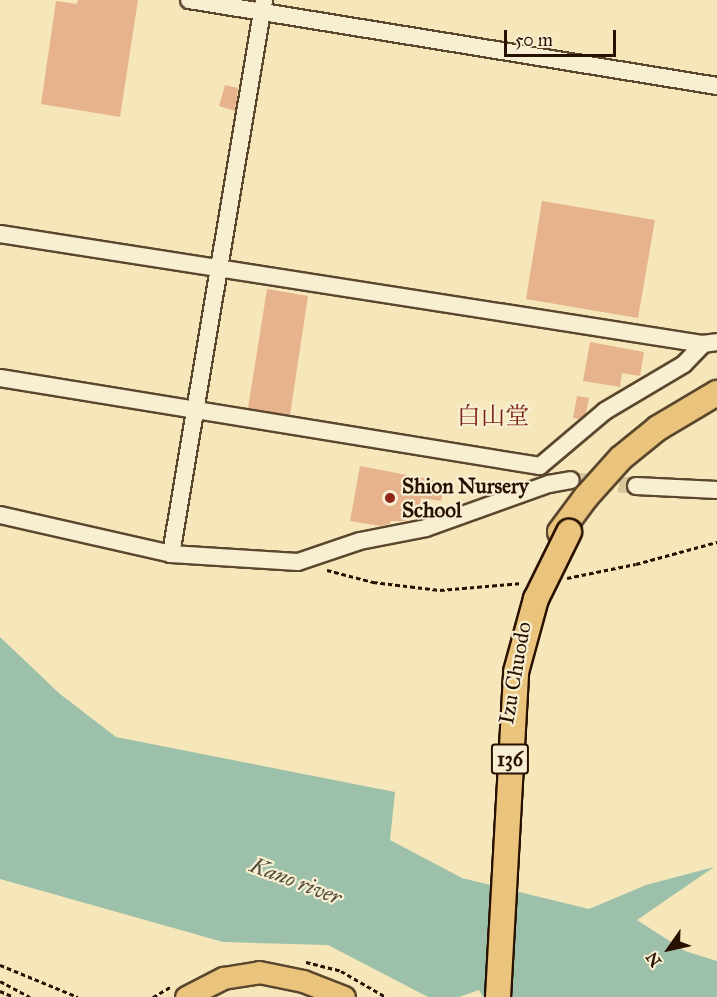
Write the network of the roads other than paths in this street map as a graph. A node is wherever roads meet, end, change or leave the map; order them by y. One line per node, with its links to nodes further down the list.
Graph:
1 (189, 0): 2 (street)
2 (263, 6): 3 (street); 5 (street)
3 (717, 86)
4 (0, 234): 5 (street)
5 (220, 270): 6 (street); 10 (street)
6 (710, 343): 10 (street)
7 (0, 378): 10 (street)
8 (717, 393): 15 (highway, Izu Chuodo / 136)
9 (717, 402): 15 (highway, Izu Chuodo / 136)
10 (198, 411): 16 (street)
11 (572, 480): 16 (street)
12 (636, 486): 13 (street)
13 (717, 490)
14 (0, 515): 16 (street)
15 (565, 532): 19 (highway, Izu Chuodo / 136); 20 (highway, Izu Chuodo / 136, bridge)
16 (171, 554)
17 (186, 997): 18 (main road)
18 (344, 997)
19 (490, 997)
20 (498, 997)

